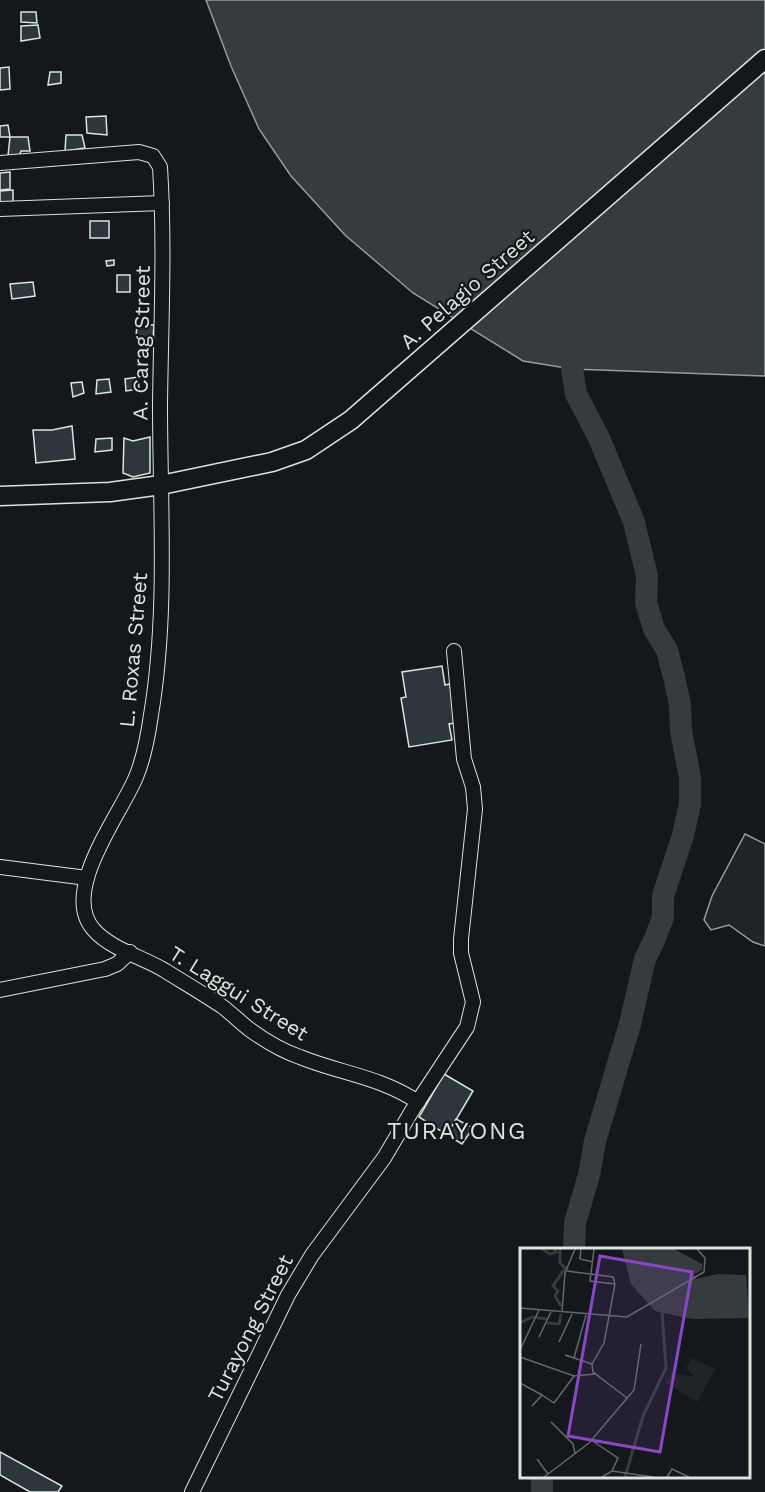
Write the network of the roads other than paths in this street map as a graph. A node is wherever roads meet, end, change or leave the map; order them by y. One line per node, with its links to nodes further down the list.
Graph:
1 (765, 59): 5 (main road, A. Pelagio Street)
2 (0, 163): 3 (street, A. Carag Street)
3 (162, 203): 4 (street); 5 (street, A. Carag Street)
4 (0, 209)
5 (161, 485): 6 (main road, A. Pelagio Street); 9 (street, L. Roxas Street)
6 (0, 496)
7 (454, 651): 12 (street, Turayong Street)
8 (0, 867): 9 (street)
9 (87, 878): 10 (street, T. Laggui Street)
10 (130, 952): 11 (street); 12 (street, T. Laggui Street)
11 (0, 990)
12 (418, 1102): 13 (street, Turayong Street)
13 (192, 1492)

